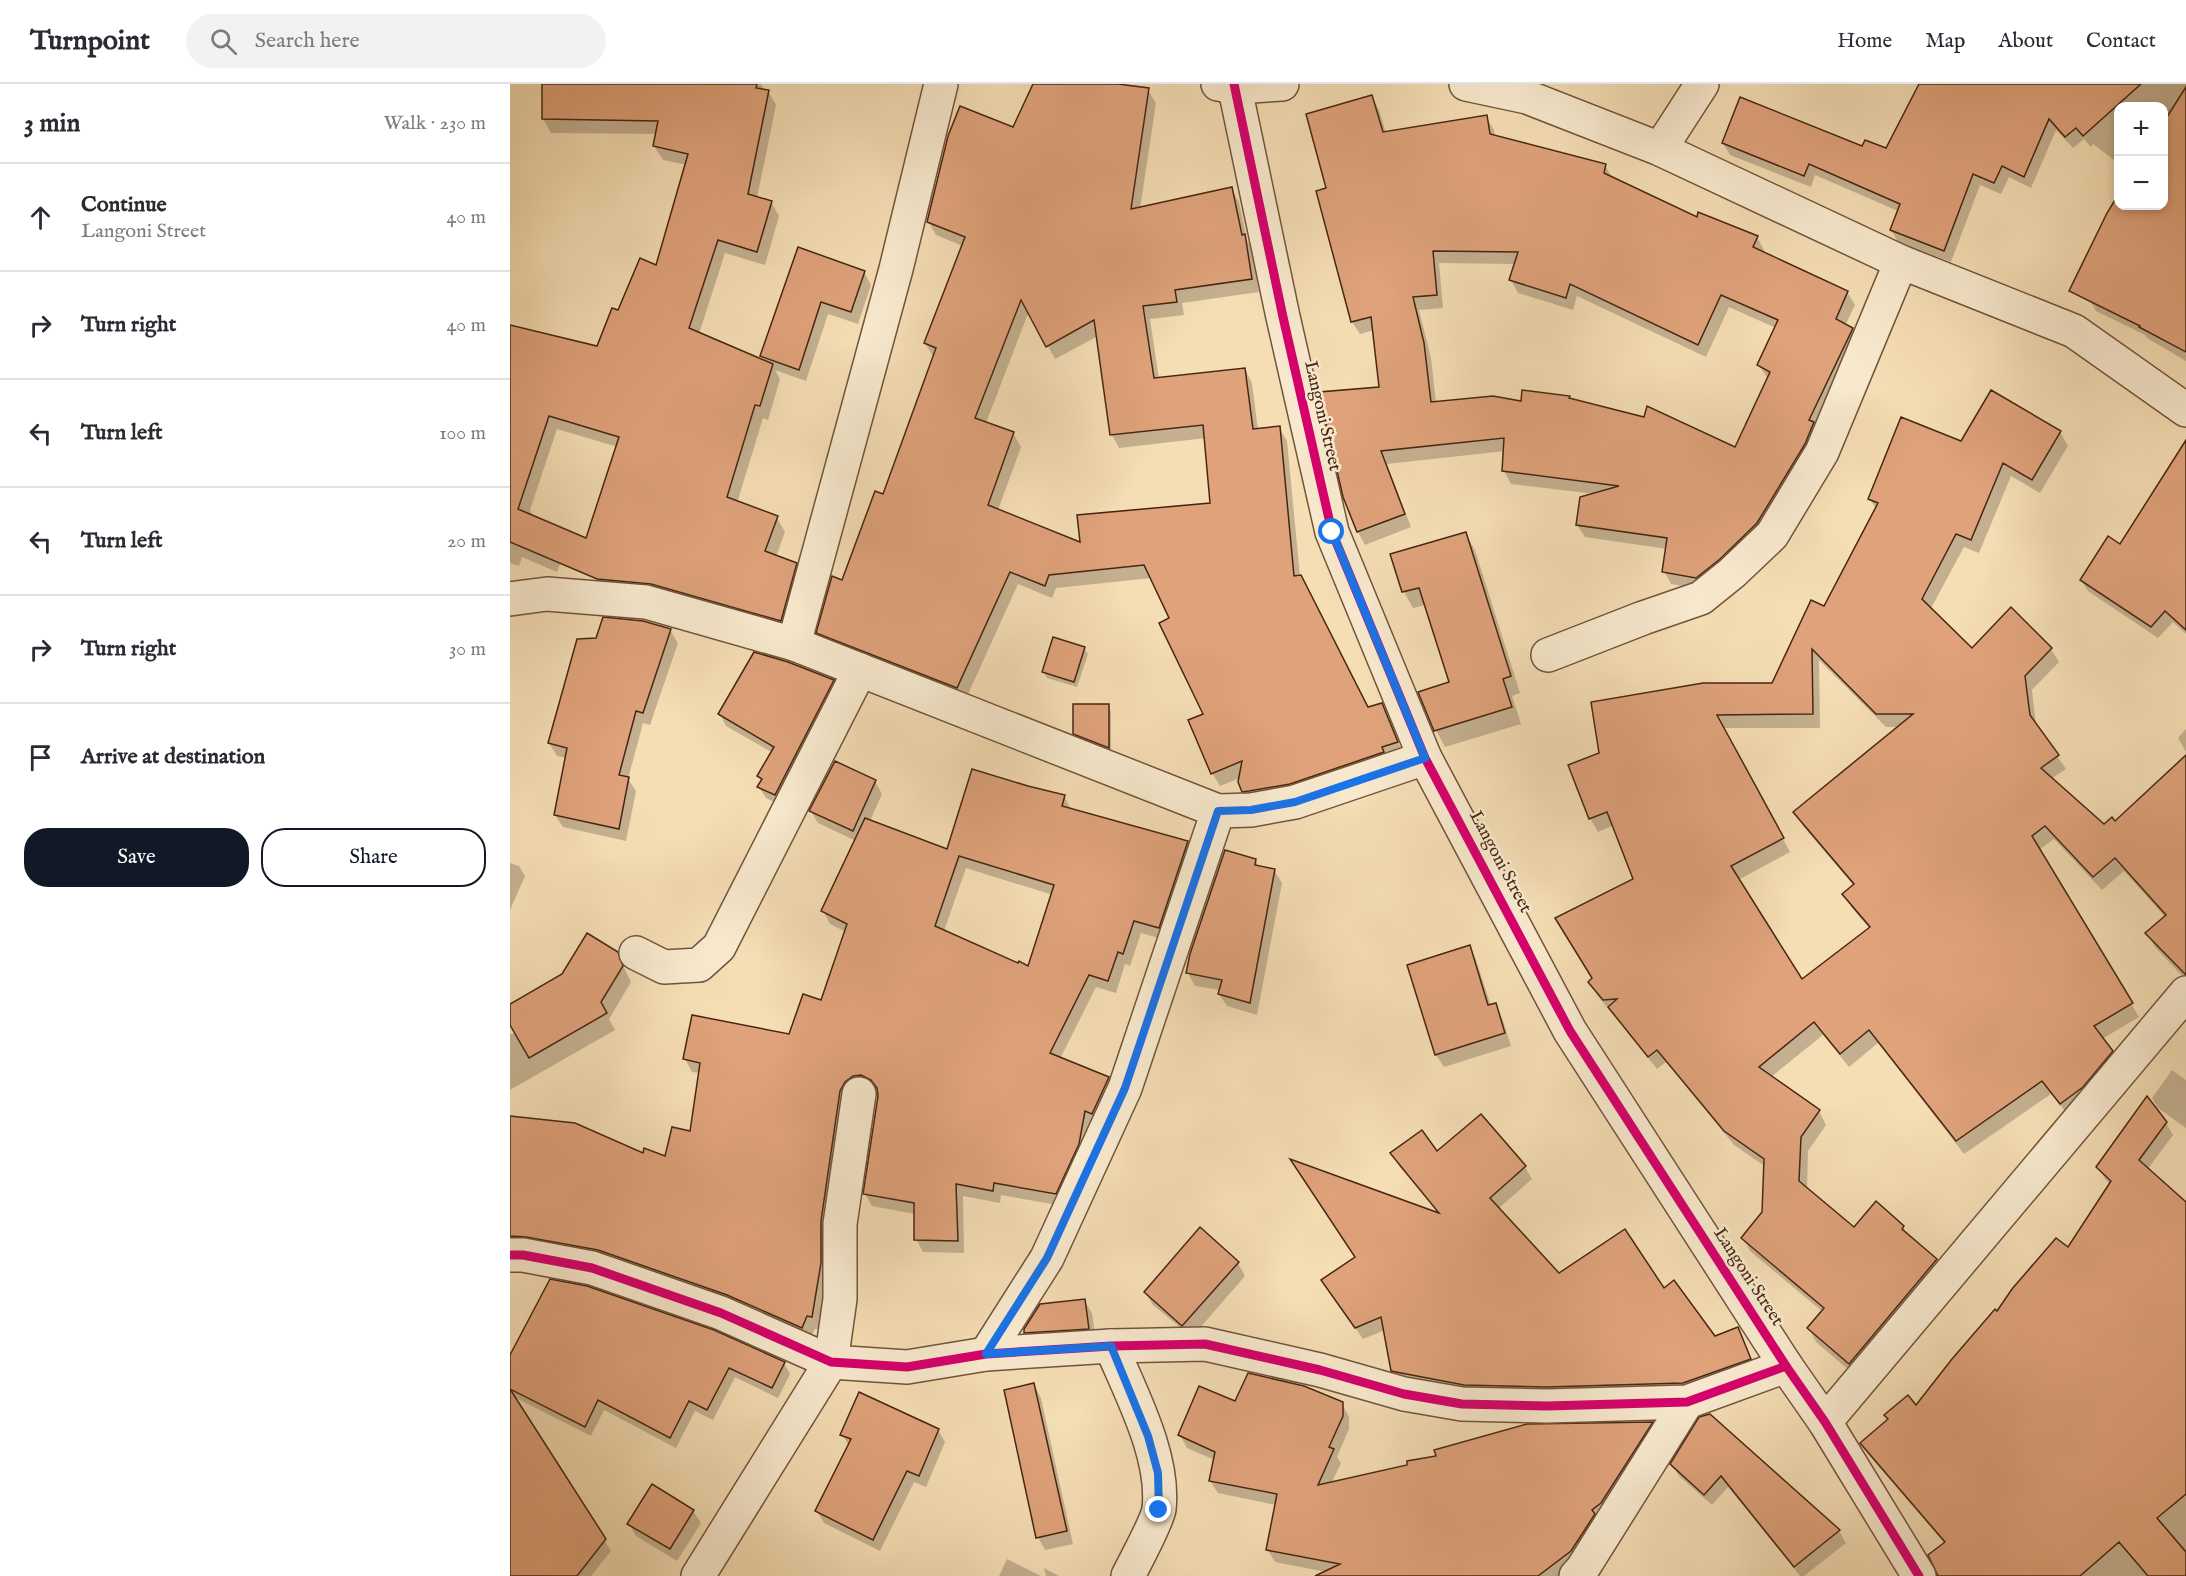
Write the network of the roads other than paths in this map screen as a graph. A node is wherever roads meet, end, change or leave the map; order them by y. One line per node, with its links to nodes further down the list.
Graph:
1 (942, 84): 10 (street)
2 (1282, 84): 5 (street)
3 (1466, 84): 6 (street)
4 (1702, 84): 6 (street)
5 (1229, 85): 13 (street, Langoni Street)
6 (1660, 149): 7 (street)
7 (1901, 262): 8 (street); 11 (street)
8 (2186, 410)
9 (510, 599): 10 (street)
10 (794, 644): 12 (street)
11 (1548, 655)
12 (860, 670): 14 (street); 15 (street)
13 (1425, 758): 14 (street); 22 (street, Langoni Street)
14 (1218, 811): 20 (street)
15 (636, 953)
16 (2186, 993): 24 (street)
17 (859, 1094): 21 (street)
18 (510, 1255): 21 (street)
19 (1111, 1346): 20 (street); 23 (street); 26 (street)
20 (986, 1354): 21 (street)
21 (831, 1362): 25 (street)
22 (1786, 1366): 23 (street); 24 (street, Langoni Street)
23 (1687, 1402): 27 (street)
24 (1825, 1422): 28 (street, Langoni Street)
25 (698, 1576)
26 (1128, 1576)
27 (1576, 1576)
28 (1919, 1576)

